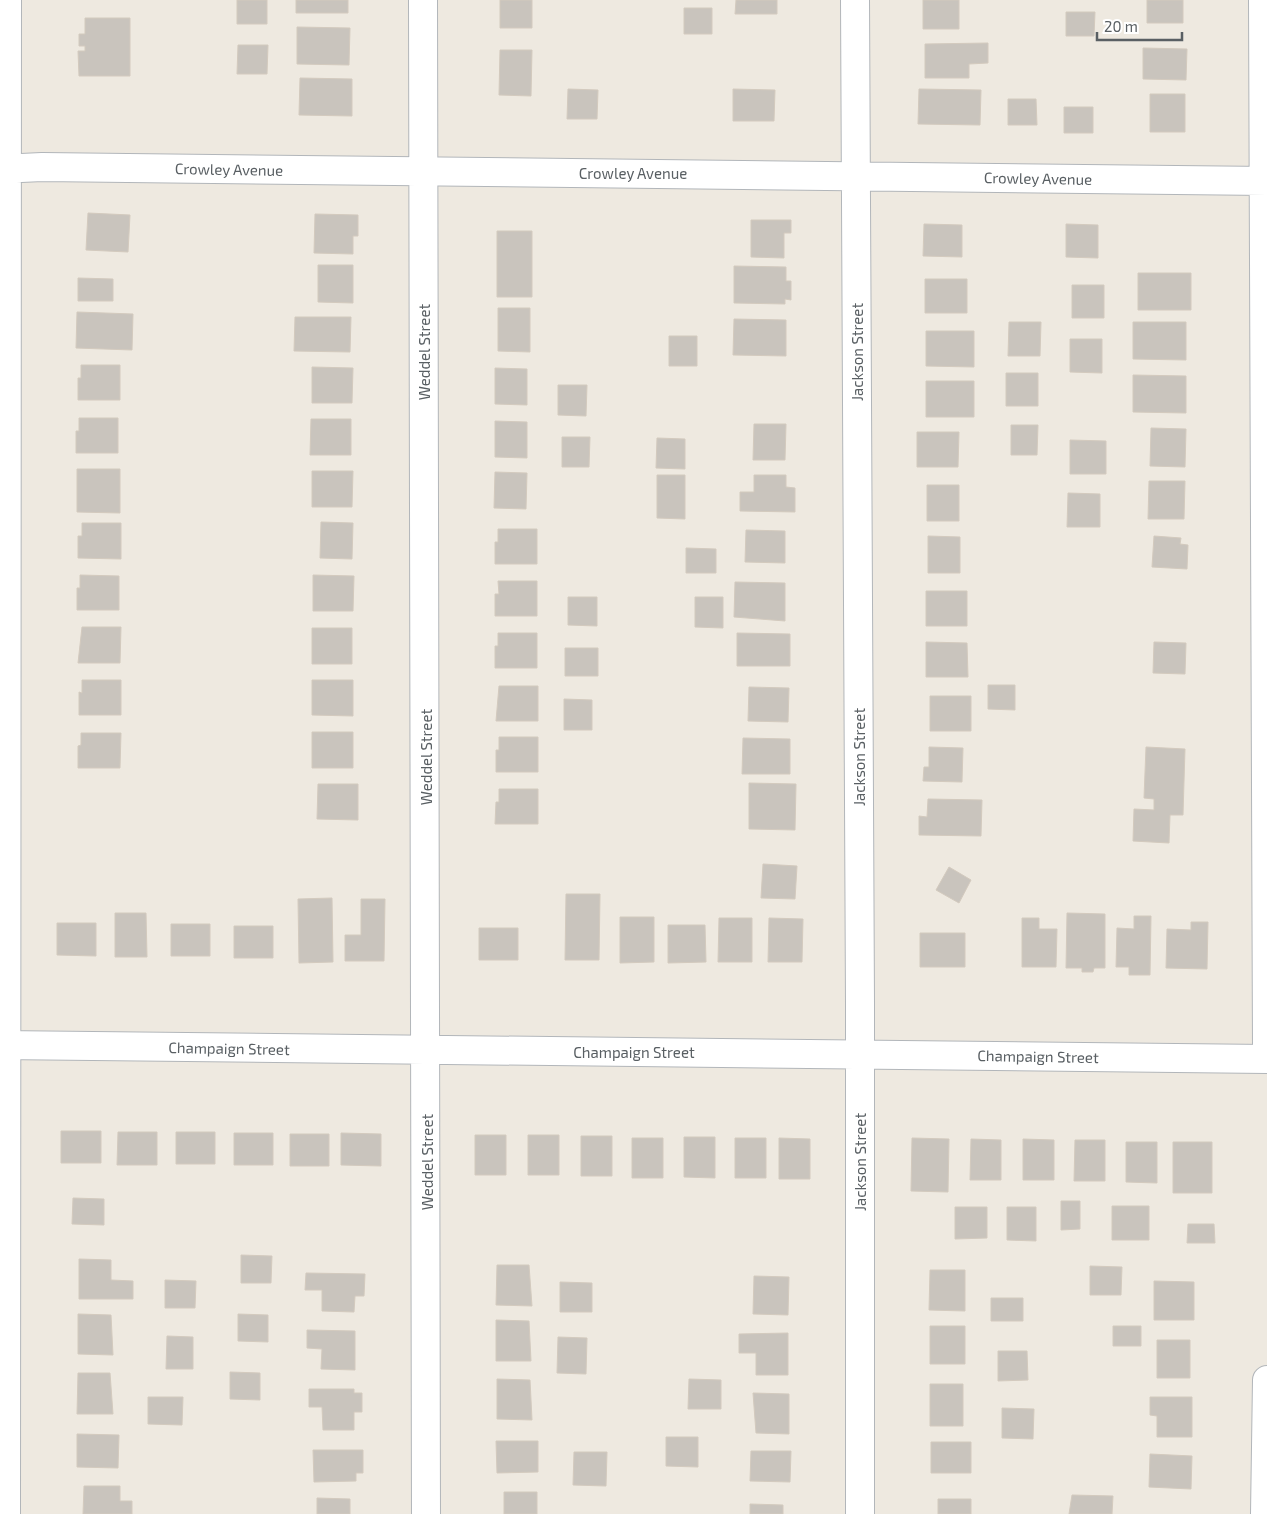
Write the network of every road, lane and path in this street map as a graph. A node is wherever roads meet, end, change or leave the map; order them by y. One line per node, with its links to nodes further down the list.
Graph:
1 (7, 0): 5 (street)
2 (423, 0): 6 (street, Weddel Street)
3 (855, 0): 7 (street, Jackson Street)
4 (1263, 0): 8 (street)
5 (4, 169): 6 (street, Crowley Avenue); 9 (street)
6 (424, 172): 7 (street, Crowley Avenue); 11 (street, Weddel Street)
7 (857, 176): 8 (street, Crowley Avenue); 12 (street, Jackson Street)
8 (1265, 181): 10 (street)
9 (2, 1045): 11 (street, Champaign Street); 15 (street)
10 (1267, 1046)
11 (426, 1051): 12 (street, Champaign Street); 16 (street, Weddel Street)
12 (859, 1054): 13 (street, Champaign Street); 17 (street, Jackson Street)
13 (1267, 1059)
14 (1267, 1380): 18 (street)
15 (6, 1514)
16 (426, 1514)
17 (860, 1514)
18 (1265, 1514)

